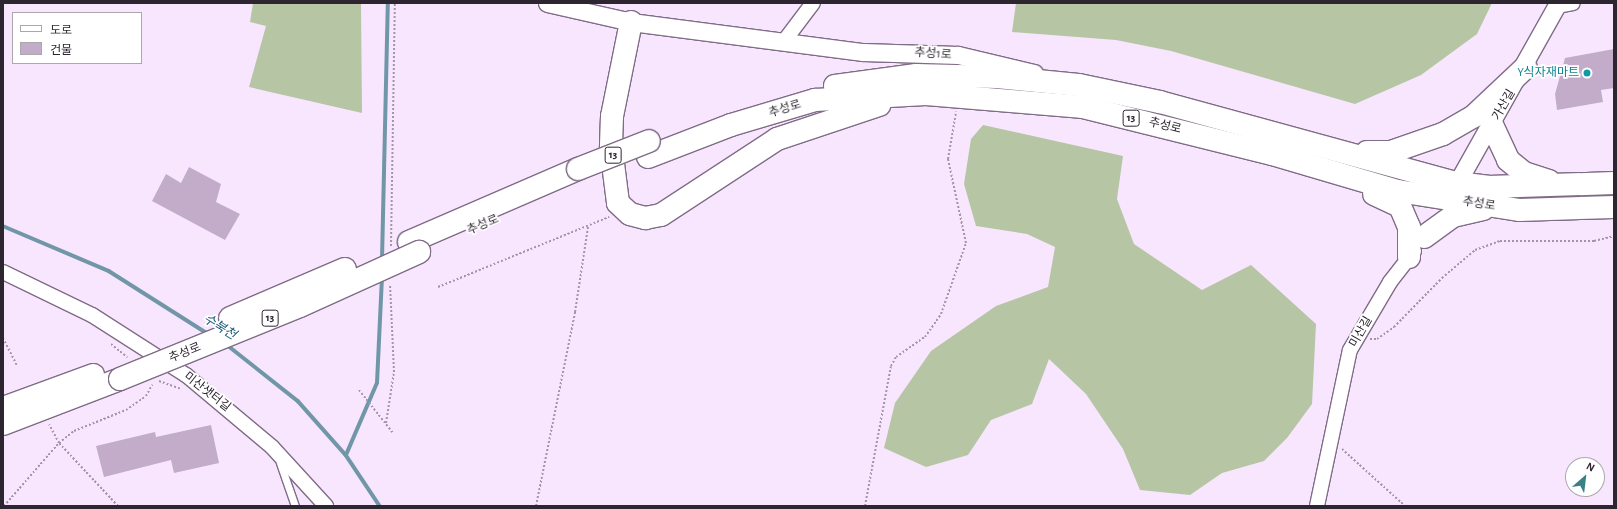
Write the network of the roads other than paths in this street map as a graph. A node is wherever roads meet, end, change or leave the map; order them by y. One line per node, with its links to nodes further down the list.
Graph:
1 (547, 3): 4 (street, 추성1로)
2 (813, 3): 5 (street)
3 (1563, 4): 6 (street, 가산길)
4 (631, 22): 5 (street, 추성1로); 8 (main road)
5 (785, 40): 7 (street, 추성1로)
6 (1526, 67): 9 (street, 가산길); 11 (main road)
7 (1079, 86): 10 (main road, 추성로 / 13); 11 (main road, 추성로 / 13)
8 (926, 94): 10 (main road, 추성로 / 13); 12 (main road, 추성로 / 13)
9 (1492, 124): 14 (main road); 15 (street, 가산길)
10 (648, 149): 21 (main road, 추성로 / 13, bridge)
11 (1336, 152): 15 (main road, 추성로 / 13)
12 (1342, 175): 15 (main road, 추성로 / 13); 19 (main road)
13 (1614, 183): 14 (main road, 추성로 / 13)
14 (1562, 185): 15 (main road, 추성로 / 13)
15 (1455, 192): 16 (main road, 추성로 / 13); 18 (street, 미산길)
16 (1494, 207): 17 (main road, 추성로 / 13); 18 (main road)
17 (1614, 207)
18 (1424, 237): 19 (street, 미산길)
19 (1409, 257): 27 (street, 미산길)
20 (3, 272): 24 (street, 미산샛터길)
21 (122, 369): 22 (main road, 추성로 / 13); 23 (main road, 추성로 / 13)
22 (3, 408)
23 (3, 424)
24 (272, 447): 25 (lane); 26 (street, 미산샛터길)
25 (295, 506)
26 (326, 506)
27 (1317, 506)

